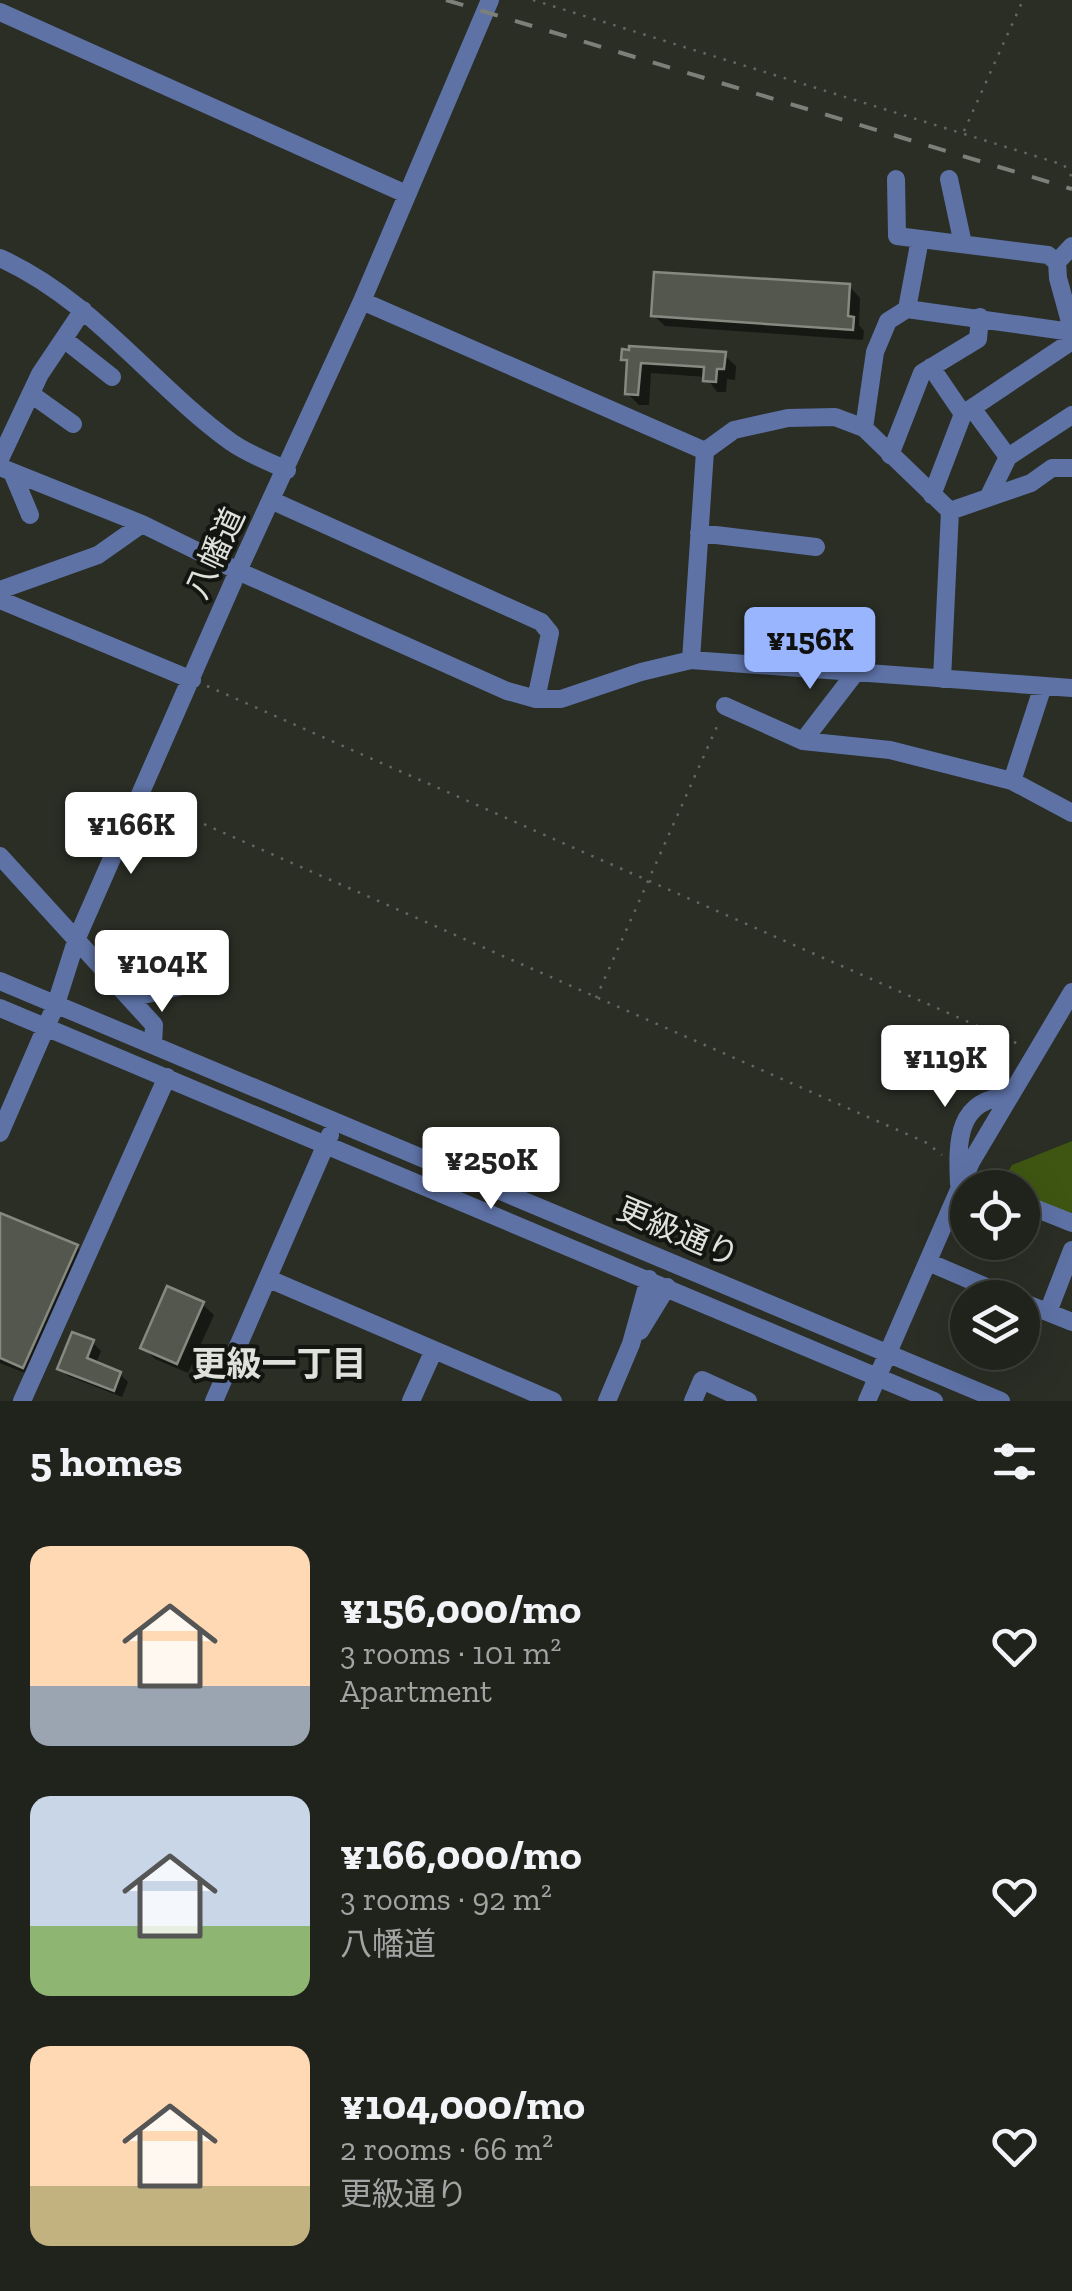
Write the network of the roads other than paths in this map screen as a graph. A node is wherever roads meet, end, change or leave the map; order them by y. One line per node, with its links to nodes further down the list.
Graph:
1 (490, 0): 5 (street, 八幡道)
2 (0, 12): 5 (street)
3 (896, 179): 6 (street)
4 (948, 179): 7 (street)
5 (406, 194): 11 (street, 八幡道)
6 (920, 239): 7 (street); 12 (street)
7 (963, 244): 10 (street)
8 (1072, 246): 10 (street)
9 (0, 258): 13 (street)
10 (1057, 262): 15 (street)
11 (362, 301): 25 (street); 29 (street, 八幡道)
12 (908, 309): 14 (street); 24 (street)
13 (84, 310): 16 (street); 29 (street)
14 (980, 317): 15 (street); 18 (street)
15 (1072, 330)
16 (66, 340): 19 (street); 20 (street)
17 (1072, 341): 21 (street)
18 (932, 367): 21 (street); 26 (street)
19 (112, 377)
20 (31, 394): 23 (street); 28 (street)
21 (968, 411): 27 (street); 31 (street)
22 (1072, 415): 27 (street)
23 (73, 424)
24 (864, 428): 25 (street); 26 (street)
25 (705, 451): 37 (street)
26 (890, 455): 31 (street)
27 (1008, 457): 32 (street)
28 (4, 466): 35 (street); 36 (street)
29 (287, 470): 33 (street, 八幡道)
30 (1071, 472): 32 (street)
31 (932, 495): 34 (street)
32 (988, 498): 34 (street)
33 (272, 501): 39 (street, 八幡道); 47 (street)
34 (950, 511): 43 (street)
35 (30, 515)
36 (142, 524): 39 (street); 40 (street)
37 (700, 533): 38 (street); 41 (street)
38 (816, 547)
39 (238, 571): 44 (street, 八幡道); 47 (street)
40 (0, 593): 44 (street)
41 (691, 660): 42 (street); 47 (street)
42 (856, 672): 43 (street); 49 (street)
43 (942, 678): 45 (street)
44 (192, 680): 53 (street, 八幡道)
45 (1043, 686): 46 (street); 50 (street)
46 (1072, 688)
47 (536, 699)
48 (726, 706): 49 (street)
49 (803, 741): 50 (street)
50 (1012, 781): 51 (street)
51 (1072, 813)
52 (0, 856): 53 (street)
53 (78, 938): 57 (street); 58 (street, 八幡道)
54 (0, 981): 58 (street, 更級通り)
55 (182, 986): 57 (street)
56 (1072, 992): 63 (street)
57 (130, 998): 61 (street)
58 (56, 1004): 60 (street, 八幡道); 61 (street, 更級通り)
59 (0, 1008): 60 (street, 更級通り)
60 (46, 1027): 62 (street, 更級通り); 65 (street, 八幡道)
61 (153, 1045): 64 (street, 更級通り)
62 (167, 1076): 67 (street, 更級通り); 87 (street)
63 (1010, 1096): 66 (street); 68 (street)
64 (336, 1121): 67 (street); 85 (street, 更級通り)
65 (0, 1134)
66 (959, 1143): 68 (street); 69 (street)
67 (326, 1144): 76 (street); 77 (street, 更級通り)
68 (981, 1145): 70 (street)
69 (960, 1170)
70 (968, 1170)
71 (950, 1210): 75 (street)
72 (1040, 1211): 73 (street)
73 (1072, 1223)
74 (1072, 1250): 81 (street)
75 (928, 1262): 78 (street); 85 (street)
76 (270, 1279): 84 (street); 88 (street)
77 (649, 1280): 79 (street, 更級通り); 83 (street)
78 (970, 1280)
79 (667, 1287): 83 (street); 86 (street, 更級通り)
80 (1040, 1309): 81 (street)
81 (1048, 1312): 82 (street)
82 (1072, 1322)
83 (631, 1344): 91 (street)
84 (434, 1350): 89 (street); 90 (street)
85 (888, 1353): 86 (street); 96 (street, 更級通り)
86 (877, 1379): 94 (street); 95 (street, 更級通り)
87 (22, 1401)
88 (214, 1401)
89 (411, 1401)
90 (553, 1401)
91 (607, 1401)
92 (693, 1401): 93 (street)
93 (748, 1401)
94 (867, 1401)
95 (934, 1401)
96 (1000, 1401)

